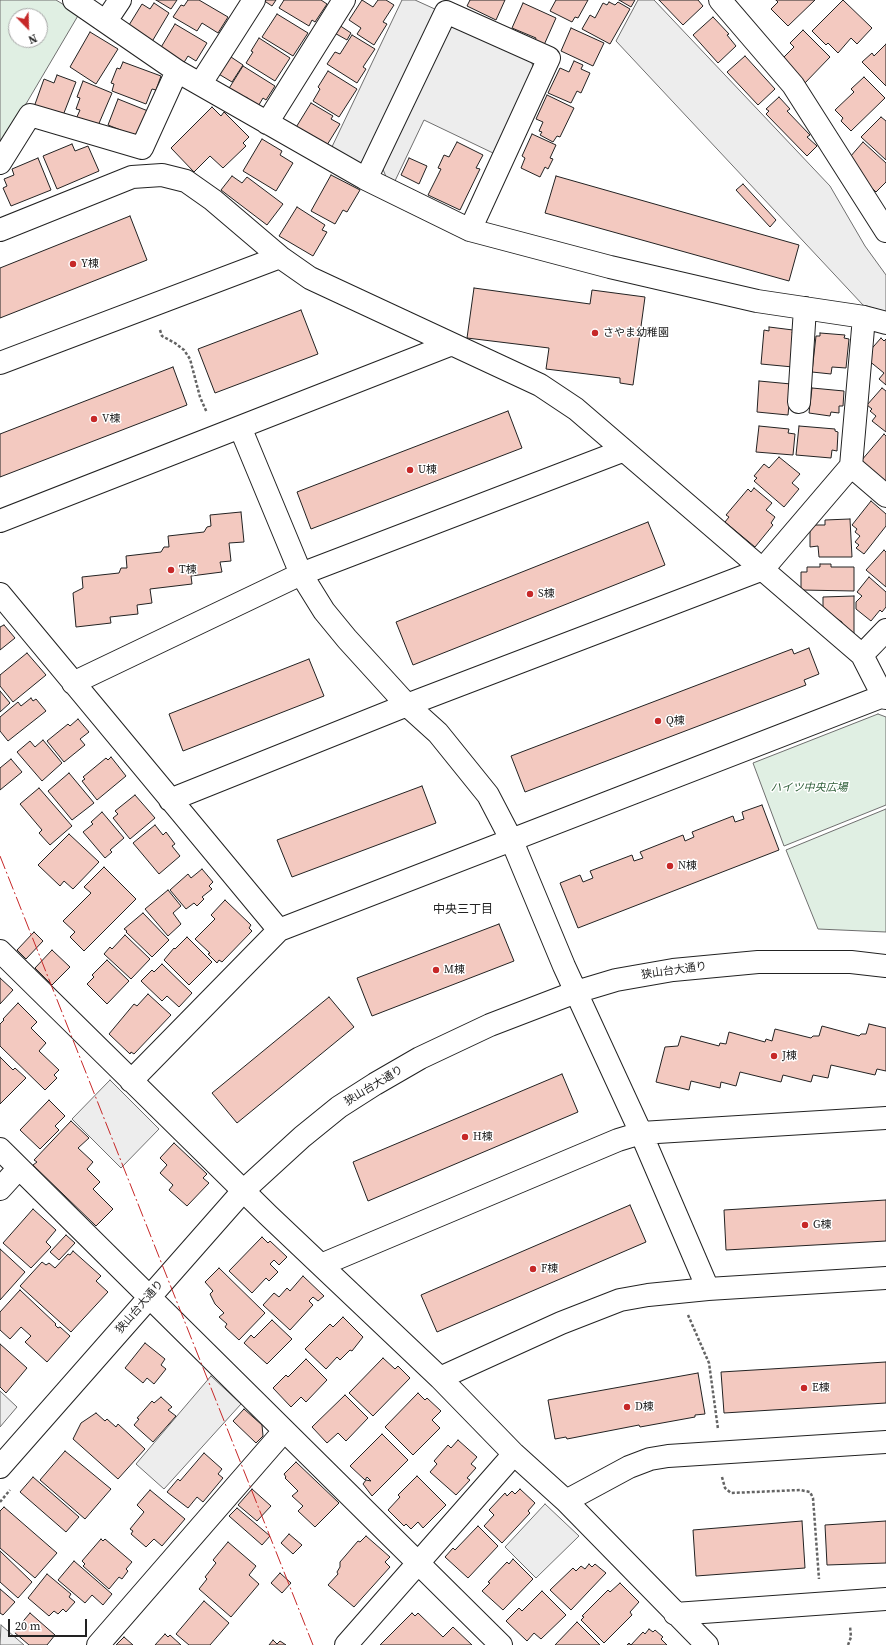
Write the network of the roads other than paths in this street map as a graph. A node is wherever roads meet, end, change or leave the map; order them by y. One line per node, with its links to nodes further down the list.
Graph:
1 (74, 0): 6 (street)
2 (120, 0): 6 (street)
3 (254, 0): 8 (street)
4 (344, 0): 9 (street)
5 (720, 0): 12 (street)
6 (106, 21): 7 (street)
7 (177, 71): 8 (street); 10 (street)
8 (200, 83): 9 (street)
9 (267, 123): 11 (street)
10 (0, 163)
11 (366, 179): 14 (street); 14 (street)
12 (879, 202): 15 (street)
13 (0, 230): 16 (street)
14 (470, 230): 17 (street)
15 (886, 231)
16 (280, 257): 20 (street); 21 (street)
17 (805, 308): 18 (street); 22 (street)
18 (864, 317): 19 (street); 25 (street)
19 (886, 323)
20 (452, 344): 23 (street); 24 (street)
21 (0, 363)
22 (799, 402)
23 (240, 427): 27 (street); 29 (street)
24 (622, 451): 28 (street); 29 (street)
25 (851, 466): 26 (street); 28 (street)
26 (886, 496)
27 (0, 521)
28 (763, 569): 32 (street); 35 (street)
29 (301, 574): 33 (street); 35 (street)
30 (0, 594): 33 (street)
31 (886, 630): 32 (street)
32 (862, 655): 34 (street)
33 (73, 683): 36 (street)
34 (885, 697): 37 (street)
35 (406, 705): 36 (street); 37 (street)
36 (170, 800): 38 (street)
37 (512, 841): 38 (street); 41 (street)
38 (279, 930): 42 (street)
39 (0, 951): 42 (street)
40 (886, 966): 41 (street, 狭山台大通り)
41 (576, 992): 44 (street); 48 (street, 狭山台大通り)
42 (131, 1081): 48 (street)
43 (886, 1118): 44 (street)
44 (641, 1133): 49 (street); 51 (street)
45 (0, 1149): 46 (street)
46 (19, 1168): 47 (street); 52 (street)
47 (0, 1189)
48 (244, 1191): 49 (street); 52 (street, 狭山台大通り)
49 (320, 1265): 53 (street)
50 (886, 1278): 51 (street)
51 (708, 1289): 53 (street)
52 (149, 1296): 54 (street); 57 (street, 狭山台大通り)
53 (440, 1378): 56 (street)
54 (284, 1431): 59 (street); 62 (street)
55 (886, 1442): 58 (street)
56 (514, 1454): 58 (street); 59 (street)
57 (0, 1467)
58 (566, 1501): 61 (street)
59 (417, 1563): 63 (street); 64 (street)
60 (886, 1599): 61 (street)
61 (675, 1614): 65 (street)
62 (98, 1645)
63 (346, 1645)
64 (501, 1645)
65 (707, 1645)

